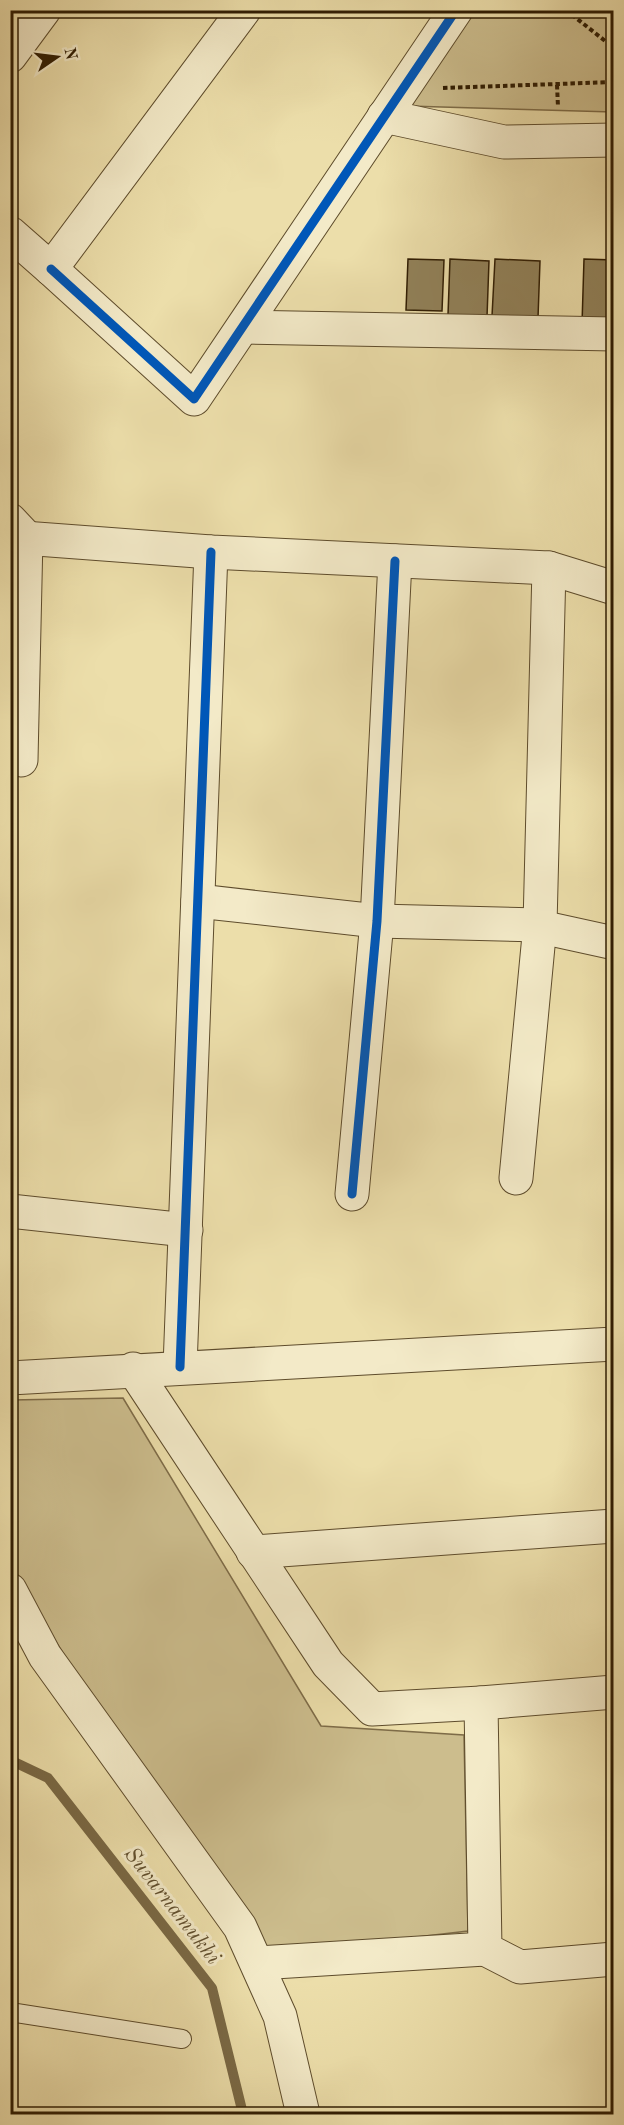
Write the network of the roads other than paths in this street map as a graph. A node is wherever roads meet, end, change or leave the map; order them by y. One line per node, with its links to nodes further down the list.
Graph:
1 (44, 10): 4 (street)
2 (244, 10): 8 (street)
3 (456, 10): 5 (street)
4 (10, 56)
5 (384, 116): 6 (street); 9 (street)
6 (614, 140)
7 (10, 233): 8 (street)
8 (51, 269): 9 (street)
9 (243, 327): 10 (street)
10 (614, 334)
11 (16, 531): 12 (street); 16 (street)
12 (211, 552): 13 (street); 17 (street)
13 (395, 561): 14 (street); 18 (street)
14 (549, 568): 15 (street); 19 (street)
15 (614, 588)
16 (21, 760)
17 (198, 901): 18 (street); 24 (street)
18 (377, 921): 19 (street); 22 (street)
19 (540, 925): 20 (street); 21 (street)
20 (614, 943)
21 (516, 1178)
22 (352, 1194)
23 (10, 1211): 24 (street)
24 (186, 1230): 26 (street)
25 (614, 1344): 26 (street)
26 (180, 1367): 27 (street)
27 (133, 1370): 28 (street); 30 (street)
28 (10, 1378)
29 (614, 1526): 30 (street)
30 (253, 1552): 33 (street)
31 (10, 1590): 36 (street)
32 (614, 1692): 33 (street)
33 (481, 1703): 34 (street)
34 (485, 1949): 35 (street); 36 (street)
35 (614, 1959)
36 (258, 1963): 39 (street)
37 (10, 2012): 38 (lane)
38 (182, 2039)
39 (303, 2115)

